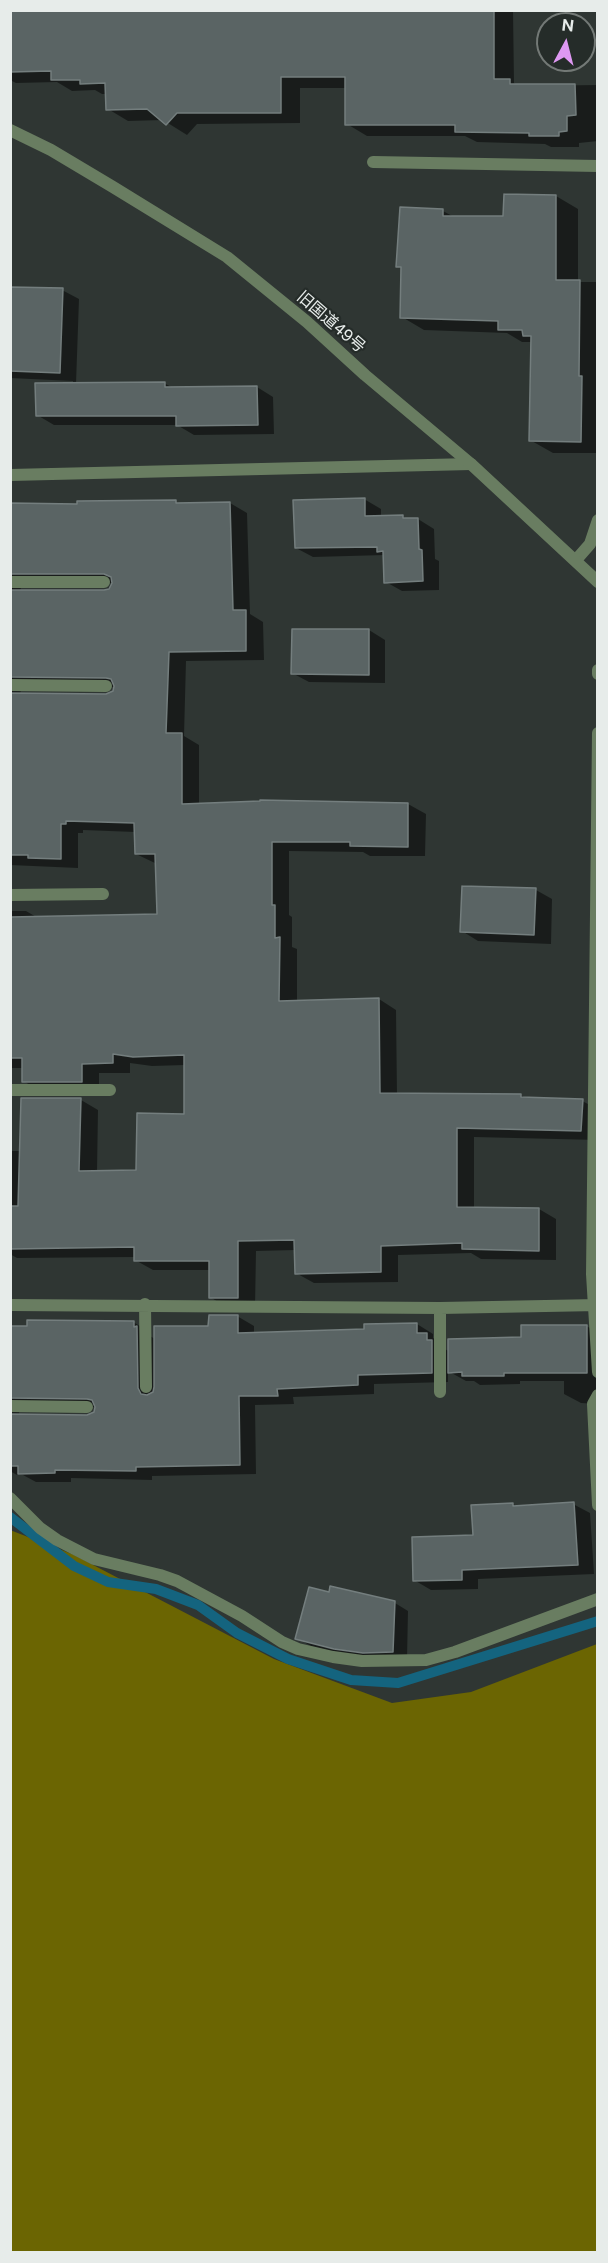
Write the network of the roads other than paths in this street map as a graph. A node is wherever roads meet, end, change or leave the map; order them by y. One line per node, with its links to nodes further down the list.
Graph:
1 (10, 130): 4 (street, 旧国道49号)
2 (373, 162): 3 (street)
3 (597, 166)
4 (471, 464): 5 (street); 7 (street, 旧国道49号)
5 (10, 474)
6 (597, 520): 7 (street)
7 (576, 560): 10 (street, 旧国道49号)
8 (10, 582): 9 (street)
9 (104, 582)
10 (597, 582)
11 (10, 685): 12 (street)
12 (106, 686)
13 (597, 733): 20 (street)
14 (103, 894): 15 (street)
15 (10, 895)
16 (10, 1090): 17 (street)
17 (110, 1090)
18 (145, 1304): 19 (street); 21 (street); 23 (street)
19 (10, 1305)
20 (595, 1305): 21 (street); 22 (street)
21 (440, 1308): 24 (street)
22 (597, 1372)
23 (146, 1388)
24 (440, 1392)
25 (597, 1395): 29 (street)
26 (10, 1406): 27 (street)
27 (87, 1407)
28 (10, 1498): 30 (street)
29 (597, 1505)
30 (597, 1599)

